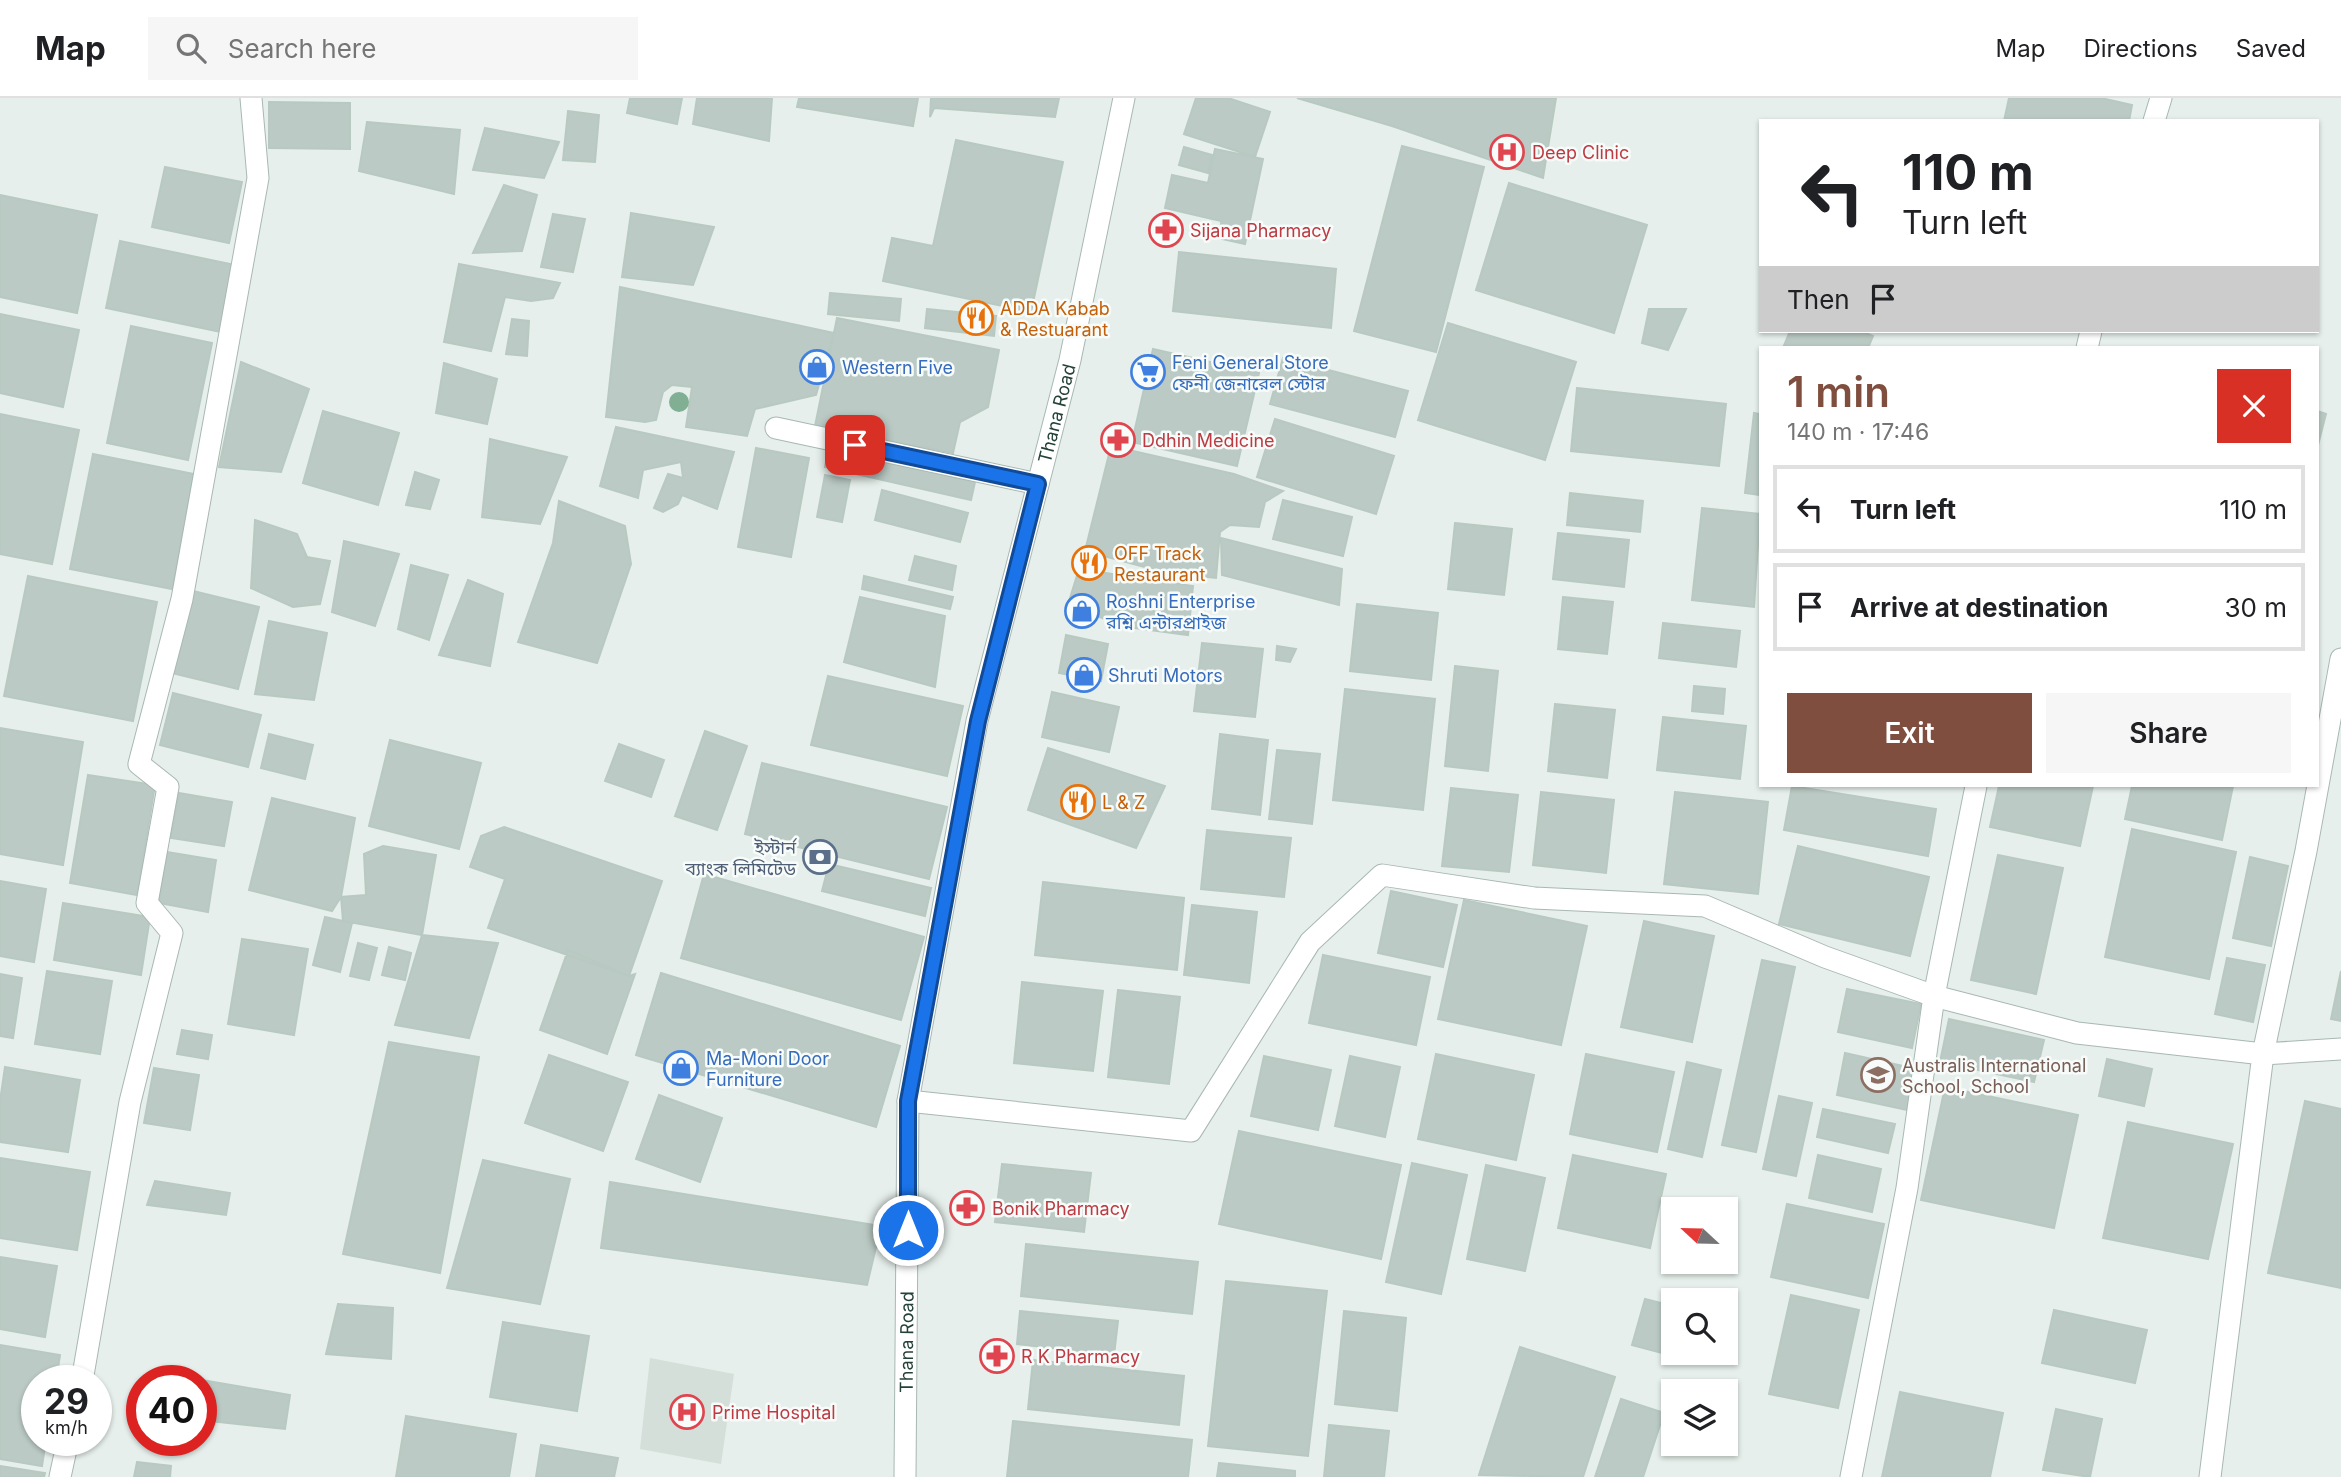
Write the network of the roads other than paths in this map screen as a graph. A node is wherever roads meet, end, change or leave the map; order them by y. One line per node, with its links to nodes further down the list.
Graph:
1 (251, 98): 15 (street)
2 (1124, 98): 6 (street, Thana Road)
3 (2161, 98): 4 (street)
4 (2155, 119)
5 (776, 429): 6 (street)
6 (1038, 484): 14 (street, Thana Road)
7 (2341, 659): 8 (street)
8 (2319, 780)
9 (1976, 787): 11 (street)
10 (2318, 787): 13 (street)
11 (1934, 996): 13 (street); 14 (street); 19 (street)
12 (2341, 1049): 13 (street)
13 (2263, 1054): 20 (street)
14 (908, 1101): 18 (street, Thana Road)
15 (85, 1365)
16 (65, 1456): 17 (street)
17 (60, 1477)
18 (905, 1477)
19 (1851, 1477)
20 (2210, 1477)

